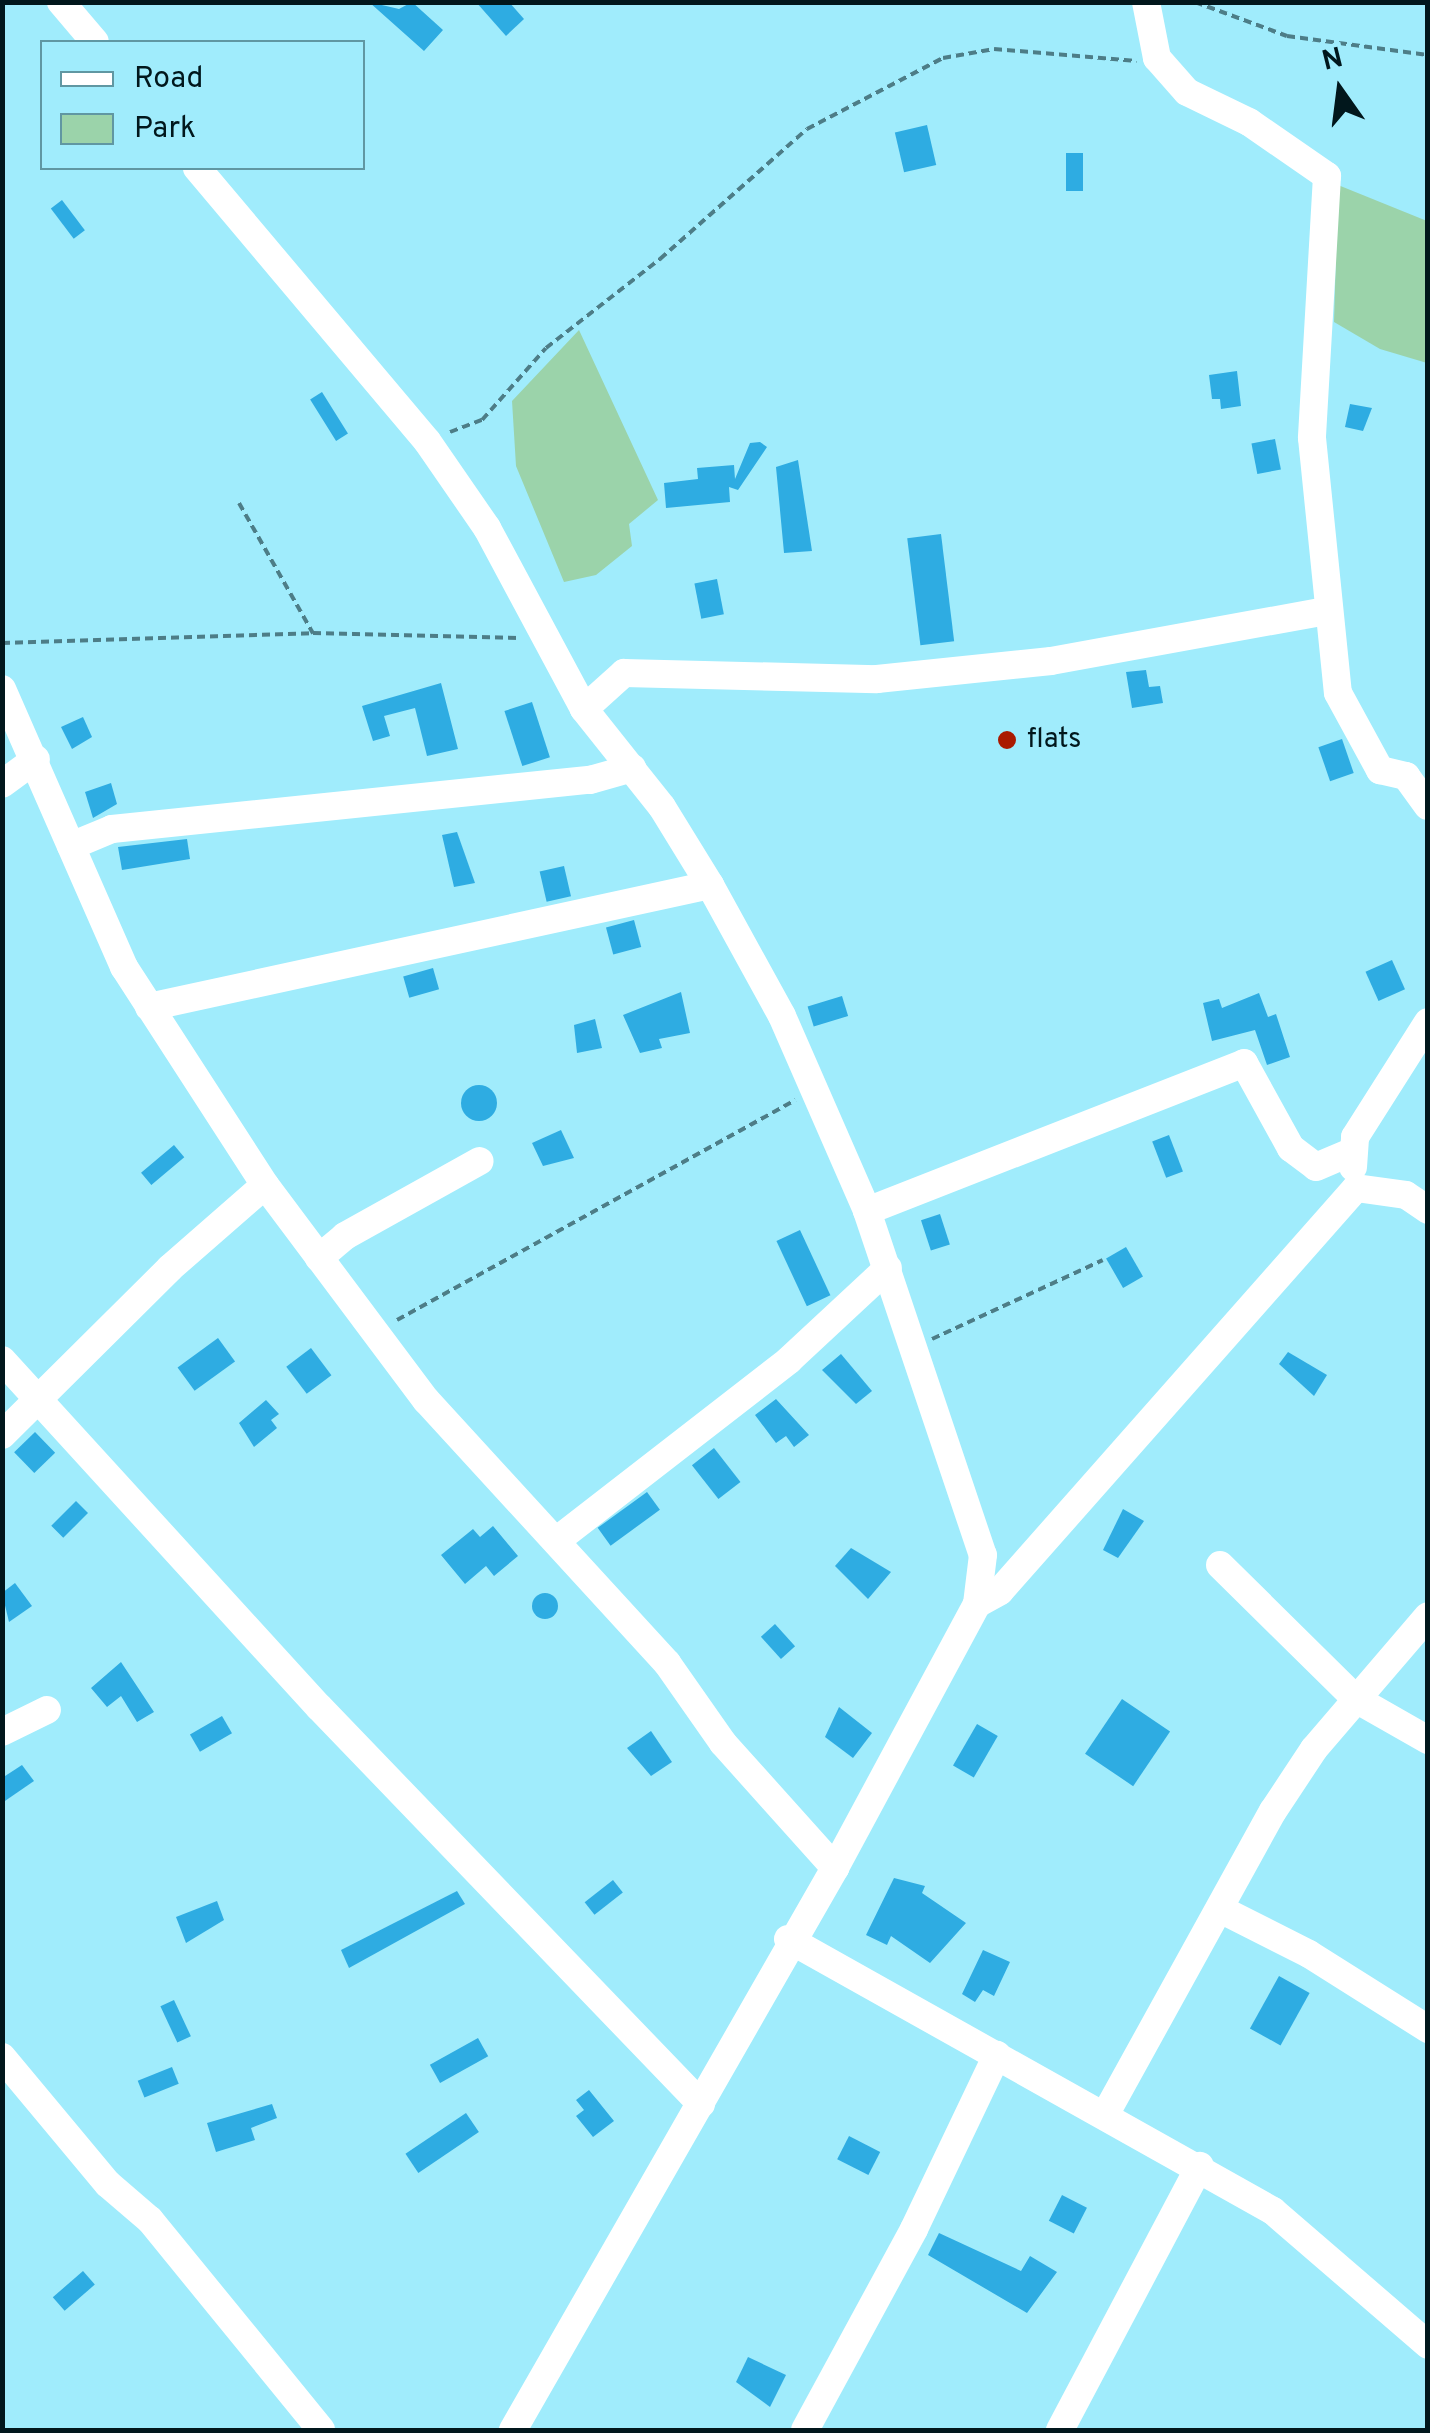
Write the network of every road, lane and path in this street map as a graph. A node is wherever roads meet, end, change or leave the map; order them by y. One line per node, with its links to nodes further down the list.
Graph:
1 (61, 2): 4 (street)
2 (1146, 2): 6 (street)
3 (1195, 2): 5 (path)
4 (94, 40)
5 (1428, 55)
6 (1158, 58): 8 (path); 10 (street)
7 (199, 170): 8 (street)
8 (427, 442): 12 (street)
9 (239, 503): 11 (path)
10 (1325, 611): 15 (street); 19 (street)
11 (313, 633): 12 (path); 13 (path)
12 (538, 634): 15 (street)
13 (2, 643)
14 (2, 689): 16 (street)
15 (584, 709): 17 (street)
16 (36, 759): 18 (street); 20 (street)
17 (632, 768): 20 (street); 21 (street)
18 (2, 784)
19 (1428, 806)
20 (70, 846): 22 (street)
21 (710, 886): 22 (street); 24 (street)
22 (149, 1007): 27 (street)
23 (1428, 1022): 25 (street)
24 (817, 1090): 30 (street); 34 (path)
25 (1351, 1152): 28 (street); 30 (street)
26 (480, 1161): 31 (street)
27 (265, 1185): 31 (street); 37 (street)
28 (1356, 1188): 29 (street); 41 (street)
29 (1428, 1210)
30 (867, 1212): 33 (street)
31 (319, 1258): 34 (street)
32 (1103, 1260): 35 (path)
33 (888, 1268): 35 (street); 39 (street)
34 (376, 1334): 39 (street)
35 (915, 1347): 41 (street)
36 (2, 1360): 37 (street)
37 (38, 1397): 38 (street); 53 (street)
38 (2, 1434)
39 (556, 1541): 47 (street)
40 (1220, 1564): 43 (street)
41 (977, 1604): 47 (street)
42 (1428, 1616): 43 (street)
43 (1356, 1699): 46 (street); 48 (street)
44 (47, 1710): 45 (street)
45 (2, 1732)
46 (1428, 1740)
47 (835, 1868): 49 (street)
48 (1222, 1910): 50 (street); 54 (street)
49 (788, 1939): 51 (street); 53 (street)
50 (1428, 2030)
51 (998, 2055): 54 (street); 59 (street)
52 (2, 2056): 57 (street)
53 (701, 2104): 58 (street)
54 (1105, 2115): 55 (street)
55 (1200, 2166): 56 (street); 60 (street)
56 (1428, 2345)
57 (321, 2430)
58 (513, 2430)
59 (805, 2430)
60 (1060, 2430)

